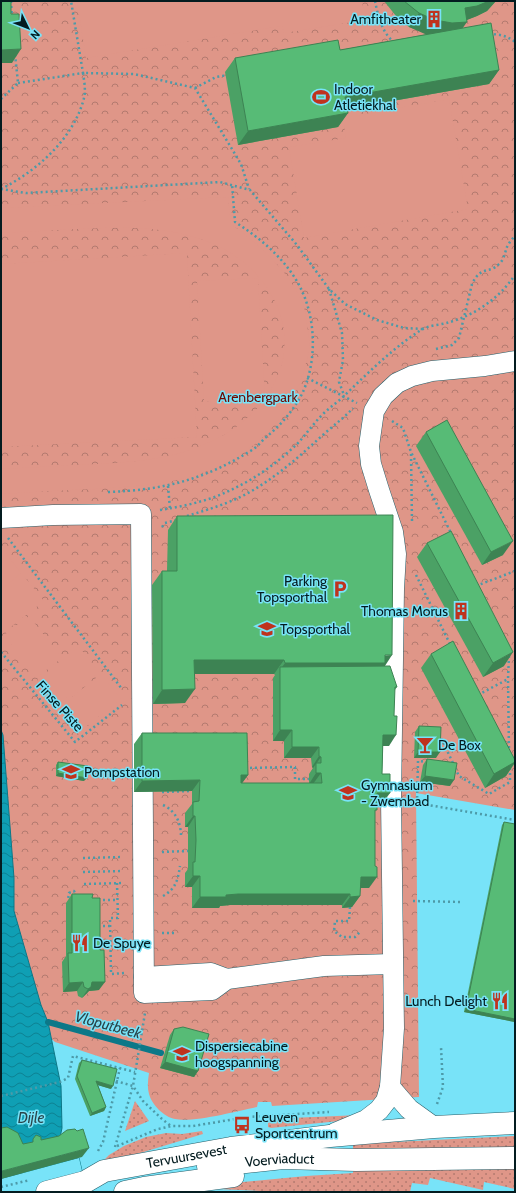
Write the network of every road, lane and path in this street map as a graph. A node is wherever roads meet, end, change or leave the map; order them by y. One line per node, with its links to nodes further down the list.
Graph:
1 (11, 1): 4 (path)
2 (71, 1): 9 (path)
3 (375, 1): 7 (path)
4 (13, 23)
5 (486, 34): 6 (path)
6 (515, 42)
7 (390, 46)
8 (15, 53): 11 (path)
9 (83, 73): 11 (path); 12 (path); 15 (path)
10 (232, 74): 12 (path)
11 (18, 83): 13 (path)
12 (195, 88): 16 (path)
13 (1, 99)
14 (232, 184): 15 (path); 16 (path); 23 (path)
15 (1, 189)
16 (250, 190): 19 (path)
17 (515, 236): 20 (path)
18 (515, 275): 20 (path)
19 (329, 289): 21 (path); 24 (path)
20 (464, 318): 21 (path)
21 (423, 329): 24 (path)
22 (515, 361): 25 (street)
23 (307, 378): 24 (path); 28 (path)
24 (344, 396): 30 (path)
25 (374, 411): 26 (path); 58 (street, Tervuursevest)
26 (411, 452): 34 (path); 37 (path)
27 (272, 478): 32 (path)
28 (168, 486): 29 (path); 30 (path)
29 (106, 492)
30 (170, 509): 31 (path)
31 (141, 514): 35 (street); 57 (street)
32 (186, 517)
33 (179, 519): 36 (path)
34 (412, 522)
35 (3, 527): 45 (path)
36 (161, 528)
37 (452, 537)
38 (412, 569): 41 (path)
39 (515, 571): 40 (path)
40 (473, 579)
41 (452, 646)
42 (1, 652): 47 (path, Finse Piste)
43 (509, 652): 44 (path)
44 (508, 680): 46 (path); 49 (path)
45 (125, 692)
46 (480, 702)
47 (123, 703)
48 (436, 729): 52 (path)
49 (505, 746)
50 (432, 762): 59 (path)
51 (446, 762): 52 (path)
52 (452, 763): 53 (path)
53 (510, 767)
54 (238, 768): 55 (path)
55 (315, 779)
56 (192, 791): 57 (path)
57 (143, 797): 61 (path); 67 (street)
58 (391, 799): 59 (path); 74 (street, Tervuursevest)
59 (417, 803): 60 (path)
60 (515, 820)
61 (181, 837)
62 (188, 851): 63 (path)
63 (170, 852)
64 (83, 858): 67 (path)
65 (180, 866): 67 (path)
66 (83, 872): 67 (path)
67 (144, 878): 68 (path); 81 (street)
68 (117, 883): 69 (path); 73 (path)
69 (84, 884)
70 (76, 895): 71 (path)
71 (75, 900)
72 (96, 900): 73 (path)
73 (117, 900): 78 (path)
74 (392, 900): 75 (path); 80 (street, Tervuursevest)
75 (462, 902)
76 (350, 907): 79 (path)
77 (94, 926): 78 (path)
78 (110, 926): 81 (path)
79 (361, 931)
80 (392, 964): 81 (street); 88 (street, Tervuursevest)
81 (144, 981)
82 (144, 1014): 85 (path)
83 (440, 1047): 91 (path)
84 (120, 1068): 85 (path); 86 (path); 89 (path)
85 (135, 1072): 87 (path)
86 (115, 1081): 87 (path); 95 (path)
87 (133, 1086): 93 (path); 93 (path)
88 (390, 1087): 91 (street); 94 (street, Tervuursevest)
89 (1, 1096)
90 (330, 1112): 93 (path)
91 (435, 1117): 92 (main road, Tervuursevest); 94 (main road, Tervuursevest)
92 (515, 1123)
93 (172, 1126)
94 (330, 1136): 98 (main road, Tervuursevest)
95 (98, 1154)
96 (515, 1158): 97 (main road, Voerviaduct)
97 (356, 1160): 98 (main road, Voerviaduct); 100 (main road, Voerviaduct)
98 (85, 1182): 99 (main road, Tervuursevest)
99 (47, 1192)
100 (125, 1192)

